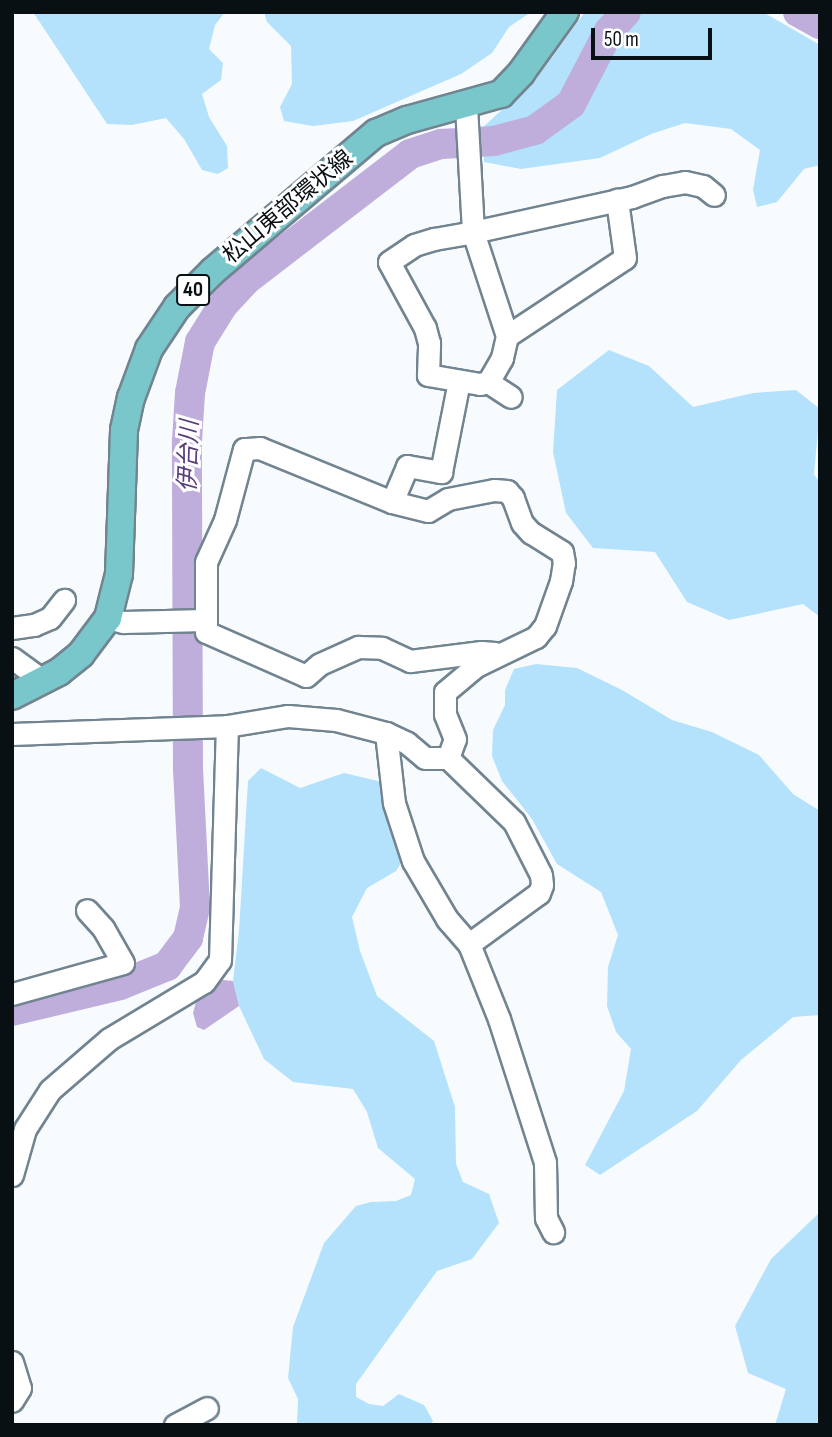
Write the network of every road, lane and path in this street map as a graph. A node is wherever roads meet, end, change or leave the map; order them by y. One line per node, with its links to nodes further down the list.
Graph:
1 (565, 12): 2 (main road, 松山東部環状線 / 40)
2 (466, 117): 5 (street); 12 (main road, 松山東部環状線 / 40)
3 (714, 195): 4 (street)
4 (617, 200): 5 (street); 6 (street)
5 (473, 232): 6 (street); 7 (street)
6 (507, 336): 8 (street)
7 (459, 381): 8 (street); 10 (street)
8 (488, 383): 9 (street)
9 (511, 397)
10 (392, 502): 13 (street); 15 (street)
11 (64, 600): 14 (street)
12 (108, 618): 13 (street); 17 (main road, 松山東部環状線 / 40)
13 (204, 620): 15 (street)
14 (12, 628)
15 (503, 654): 22 (street)
16 (12, 658): 17 (street)
17 (44, 681): 18 (main road, 松山東部環状線 / 40)
18 (12, 696)
19 (227, 726): 20 (street); 21 (street); 26 (street)
20 (386, 733): 22 (street); 24 (street)
21 (12, 734)
22 (448, 758): 24 (street)
23 (87, 910): 25 (street)
24 (470, 944): 27 (street)
25 (12, 994)
26 (12, 1175)
27 (553, 1232)
28 (12, 1362): 29 (street)
29 (12, 1401)
30 (207, 1408): 31 (street)
31 (174, 1425)

